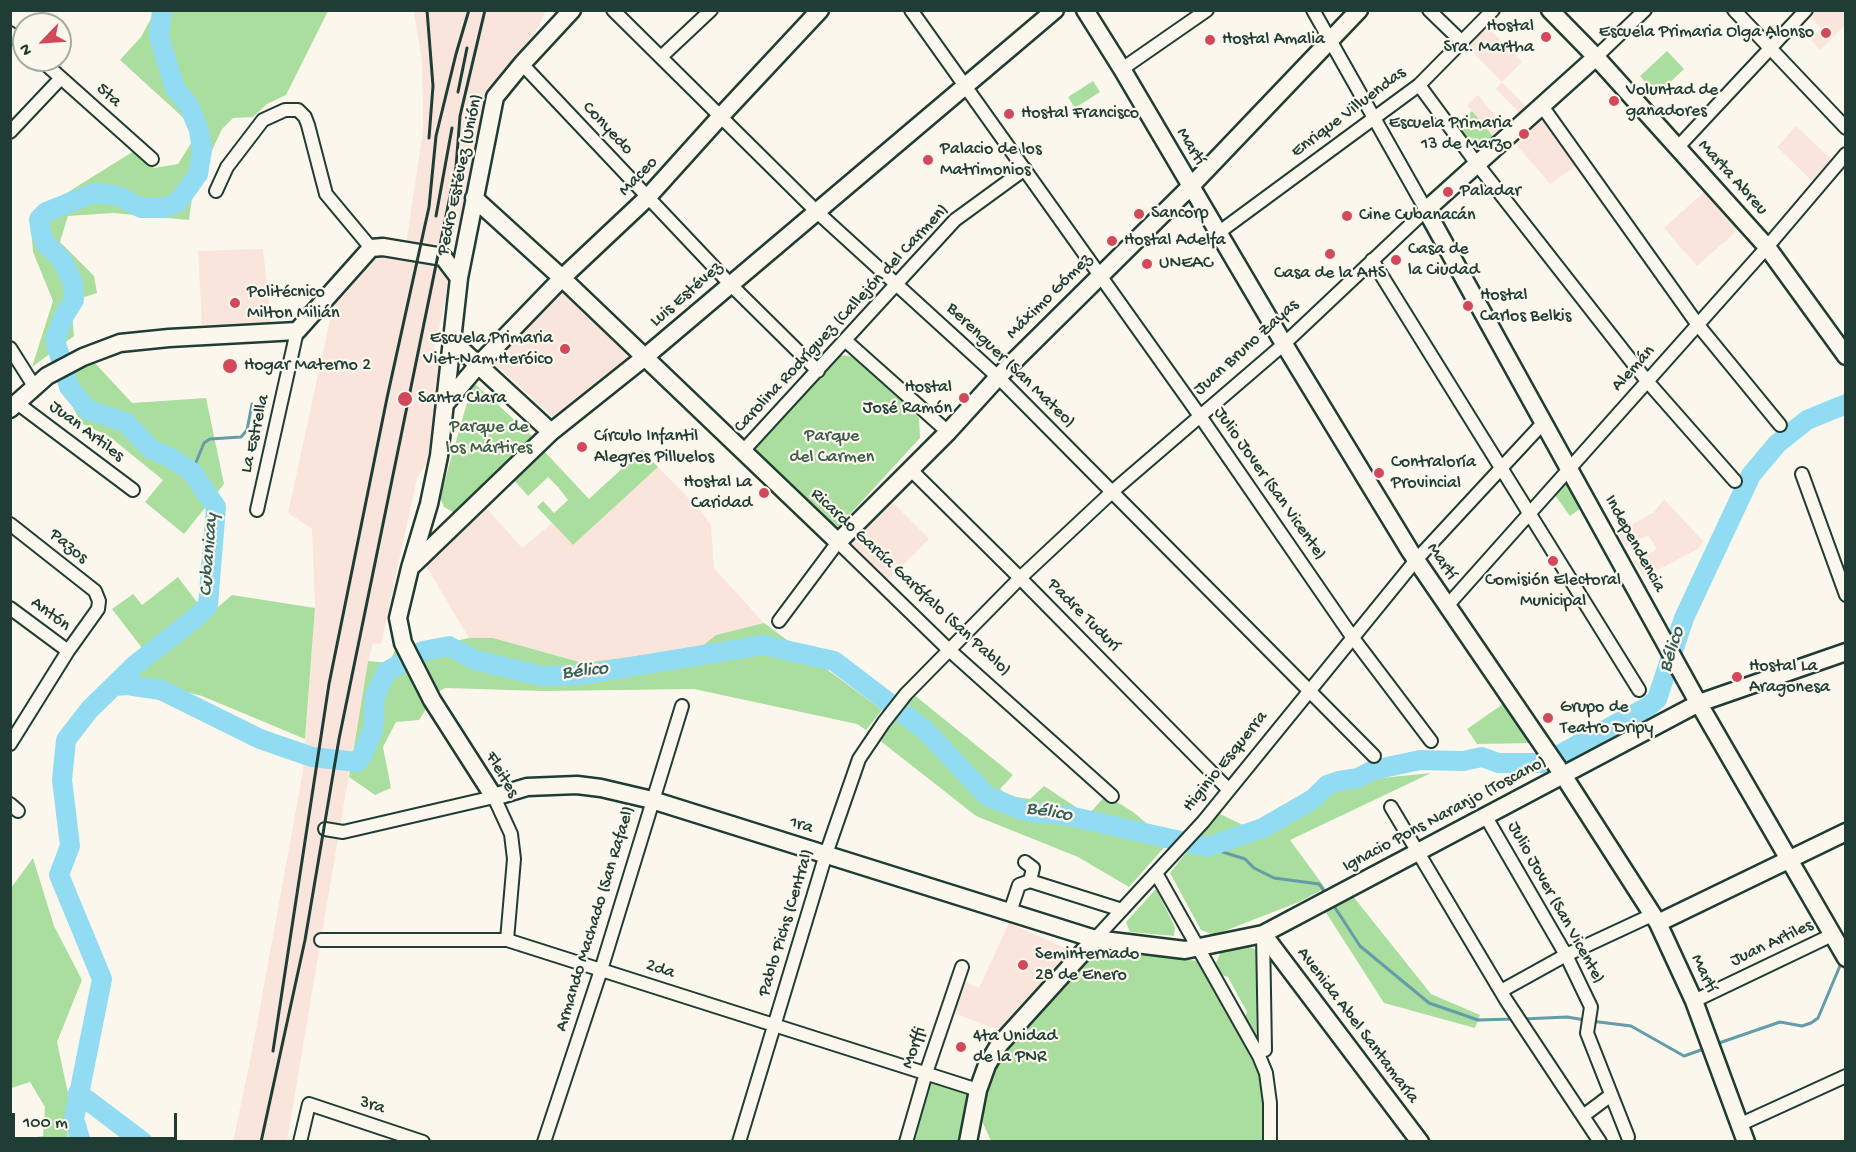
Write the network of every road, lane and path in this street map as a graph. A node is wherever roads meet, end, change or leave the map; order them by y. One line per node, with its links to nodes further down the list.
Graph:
1 (572, 10): 22 (street, Pedro Estévez (Unión))
2 (613, 10): 20 (street, Berenguer (San Mateo))
3 (711, 10): 20 (street)
4 (820, 10): 29 (street, Maceo)
5 (911, 10): 27 (street, Julio Jover (San Vicente))
6 (1055, 10): 27 (street, Luis Estévez)
7 (1085, 10): 23 (street, Martí)
8 (1207, 10): 23 (street)
9 (1313, 10): 17 (street)
10 (1359, 10): 17 (street, Máximo Gómez)
11 (1429, 10): 18 (street)
12 (1493, 10): 18 (street, Enrique Villuendas)
13 (1551, 10): 21 (street, Marta Abreu)
14 (1645, 10): 21 (street, Juan Bruno Zayas)
15 (1734, 10): 19 (street)
16 (1806, 10): 19 (street)
17 (1332, 41): 30 (street); 38 (street, Máximo Gómez)
18 (1461, 41): 26 (street, Enrique Villuendas)
19 (1769, 48): 31 (street); 33 (street)
20 (661, 57): 29 (street, Berenguer (San Mateo))
21 (1596, 57): 28 (street, Juan Bruno Zayas); 33 (street, Marta Abreu)
22 (522, 64): 40 (street, Pedro Estévez (Unión)); 41 (street, Conyedo)
23 (1122, 69): 38 (street, Martí)
24 (54, 72): 25 (street, 5ta)
25 (61, 78): 32 (street); 35 (street, 5ta)
26 (1419, 84): 30 (street, Enrique Villuendas); 36 (street)
27 (965, 86): 37 (street, Julio Jover (San Vicente)); 43 (street, Luis Estévez)
28 (1542, 106): 36 (street, Juan Bruno Zayas); 55 (street)
29 (720, 117): 41 (street, Maceo); 43 (street, Berenguer (San Mateo))
30 (1375, 117): 42 (street); 45 (street, Enrique Villuendas)
31 (1845, 128)
32 (10, 132)
33 (1678, 147): 46 (street, Marta Abreu)
34 (1845, 154): 46 (street, Alemán)
35 (152, 159)
36 (1477, 164): 42 (street, Juan Bruno Zayas); 66 (street)
37 (1025, 169): 50 (street, Julio Jover (San Vicente)); 54 (street, Carolina Rodríguez (Callejón del Carmen))
38 (1191, 186): 45 (street, Martí); 50 (street, Máximo Gómez)
39 (216, 191): 47 (street)
40 (474, 198): 44 (street, Pedro Estévez (Unión)); 52 (street, Ricardo García Garófalo (San Pablo))
41 (647, 198): 52 (street, Maceo); 53 (street, Conyedo)
42 (1426, 210): 49 (street, Juan Bruno Zayas); 71 (street, Independencia)
43 (816, 211): 53 (street, Luis Estévez); 54 (street, Berenguer (San Mateo))
44 (467, 232): 48 (street); 51 (street, Pedro Estévez (Unión))
45 (1218, 233): 59 (street, Martí)
46 (1767, 247): 55 (street, Alemán); 61 (street, Marta Abreu)
47 (371, 249): 48 (street); 56 (street)
48 (437, 255): 51 (street)
49 (1372, 260): 59 (street, Juan Bruno Zayas); 76 (street)
50 (1101, 275): 65 (street, Máximo Gómez); 70 (street, Julio Jover (San Vicente))
51 (459, 278): 57 (street, Pedro Estévez (Unión))
52 (562, 278): 62 (street, Ricardo García Garófalo (San Pablo)); 63 (street, Maceo)
53 (730, 284): 62 (street, Luis Estévez); 64 (street, Conyedo)
54 (897, 284): 58 (street, Carolina Rodríguez (Callejón del Carmen)); 65 (street, Berenguer (San Mateo))
55 (1698, 325): 66 (street, Alemán); 72 (street)
56 (297, 331): 67 (street); 84 (street, La Estrella)
57 (451, 340): 63 (street); 68 (street)
58 (846, 341): 64 (street, Carolina Rodríguez (Callejón del Carmen)); 74 (street)
59 (1284, 344): 70 (street, Juan Bruno Zayas); 89 (street, Martí)
60 (10, 348): 67 (street)
61 (1845, 356)
62 (645, 357): 73 (street, Luis Estévez); 75 (street, Ricardo García Garófalo (San Pablo))
63 (479, 364): 68 (street); 73 (street)
64 (818, 371): 75 (street, Carolina Rodríguez (Callejón del Carmen))
65 (998, 377): 74 (street, Máximo Gómez); 82 (street, Berenguer (San Mateo))
66 (1647, 381): 77 (street, Alemán); 80 (street)
67 (33, 386): 69 (street)
68 (446, 403): 83 (street)
69 (14, 406): 81 (street, Juan Artiles)
70 (1200, 416): 82 (street, Juan Bruno Zayas); 96 (street, Julio Jover (San Vicente))
71 (1544, 422): 76 (street, Higinio Esquerra); 77 (street, Independencia)
72 (1780, 425)
73 (551, 432): 86 (street, Luis Estévez)
74 (948, 432): 78 (street, Máximo Gómez)
75 (743, 451): 88 (street, Ricardo García Garófalo (San Pablo))
76 (1501, 467): 85 (street); 89 (street, Higinio Esquerra)
77 (1570, 468): 85 (street, Alemán); 103 (street, Independencia)
78 (910, 469): 88 (street, Máximo Gómez); 91 (street, Padre Tudurí)
79 (1802, 474): 92 (street)
80 (1735, 481)
81 (133, 490)
82 (1113, 491): 91 (street, Juan Bruno Zayas); 101 (street, Berenguer (San Mateo))
83 (429, 504): 86 (street); 90 (street)
84 (257, 510)
85 (1530, 513): 93 (street, Alemán); 100 (street)
86 (456, 522): 90 (street, Luis Estévez)
87 (10, 524): 98 (street, Pazos)
88 (838, 542): 95 (street, Máximo Gómez); 97 (street, Ricardo García Garófalo (San Pablo))
89 (1416, 560): 93 (street, Martí); 96 (street, Higinio Esquerra)
90 (410, 568): 111 (street, Fleites)
91 (1020, 578): 97 (street, Juan Bruno Zayas); 109 (street, Padre Tudurí)
92 (1845, 595)
93 (1447, 606): 108 (street, Martí)
94 (10, 608): 98 (street, Antón)
95 (779, 621)
96 (1353, 638): 101 (street, Higinio Esquerra); 105 (street, Julio Jover (San Vicente))
97 (948, 649): 102 (street, Juan Bruno Zayas); 110 (street, Ricardo García Garófalo (San Pablo))
98 (68, 651): 106 (street)
99 (1845, 651): 103 (street, Ignacio Pons Naranjo (Toscano))
100 (1639, 690)
101 (1310, 691): 107 (street, Berenguer (San Mateo)); 109 (street, Higinio Esquerra)
102 (906, 694): 118 (street, Pablo Pichs (Central))
103 (1697, 700): 108 (street, Ignacio Pons Naranjo (Toscano)); 119 (street, Independencia)
104 (682, 706): 112 (street, Armando Machado (San Rafael))
105 (1431, 741)
106 (10, 744)
107 (1374, 756)
108 (1561, 771): 114 (street, Ignacio Pons Naranjo (Toscano)); 125 (street, Martí)
109 (1229, 790): 121 (street, Higinio Esquerra)
110 (1112, 796)
111 (494, 797): 112 (street, 1ra); 115 (street, 1ra); 129 (street, Fleites)
112 (652, 800): 118 (street, 1ra); 134 (street, Armando Machado (San Rafael))
113 (1391, 807): 117 (street)
114 (1486, 817): 117 (street, Ignacio Pons Naranjo (Toscano)); 132 (street, Julio Jover (San Vicente))
115 (325, 829)
116 (1845, 832): 119 (street)
117 (1418, 852): 126 (street, Ignacio Pons Naranjo (Toscano)); 135 (street)
118 (826, 854): 124 (street, 1ra); 137 (street, Pablo Pichs (Central))
119 (1789, 860): 125 (street); 130 (street, Independencia)
120 (1025, 861): 122 (street)
121 (1156, 873): 123 (street, Higinio Esquerra); 131 (street)
122 (1030, 881): 123 (street); 124 (street)
123 (1122, 910): 127 (street, Higinio Esquerra)
124 (1010, 912): 127 (street, 1ra)
125 (1655, 919): 132 (street); 136 (street, Martí)
126 (1263, 934): 131 (street, 1ra); 138 (street); 153 (street, Avenida Abel Santamaría)
127 (1095, 939): 131 (street, 1ra); 141 (street, Higinio Esquerra)
128 (321, 940): 129 (street, 2da)
129 (507, 940): 134 (street, 2da)
130 (1838, 946): 136 (street, Juan Artiles)
131 (1197, 948): 152 (street)
132 (1566, 956): 135 (street); 142 (street, Julio Jover (San Vicente))
133 (962, 967): 139 (street, Morffi)
134 (601, 970): 137 (street, 2da); 148 (street, Armando Machado (San Rafael))
135 (1504, 996): 143 (street)
136 (1694, 1001): 144 (street, Martí)
137 (775, 1025): 139 (street, 2da); 149 (street, Pablo Pichs (Central))
138 (1265, 1050)
139 (926, 1073): 141 (street, 2da); 150 (street, Morffi)
140 (1845, 1076): 144 (street)
141 (978, 1090): 151 (street, Higinio Esquerra)
142 (1611, 1095): 143 (street); 145 (street)
143 (1583, 1116): 154 (street)
144 (1741, 1124): 155 (street, Martí)
145 (1628, 1137)
146 (300, 1142): 147 (street, 3ra)
147 (423, 1142)
148 (544, 1142)
149 (739, 1142)
150 (906, 1142)
151 (968, 1142)
152 (1270, 1142)
153 (1420, 1142)
154 (1600, 1142)
155 (1746, 1142)

